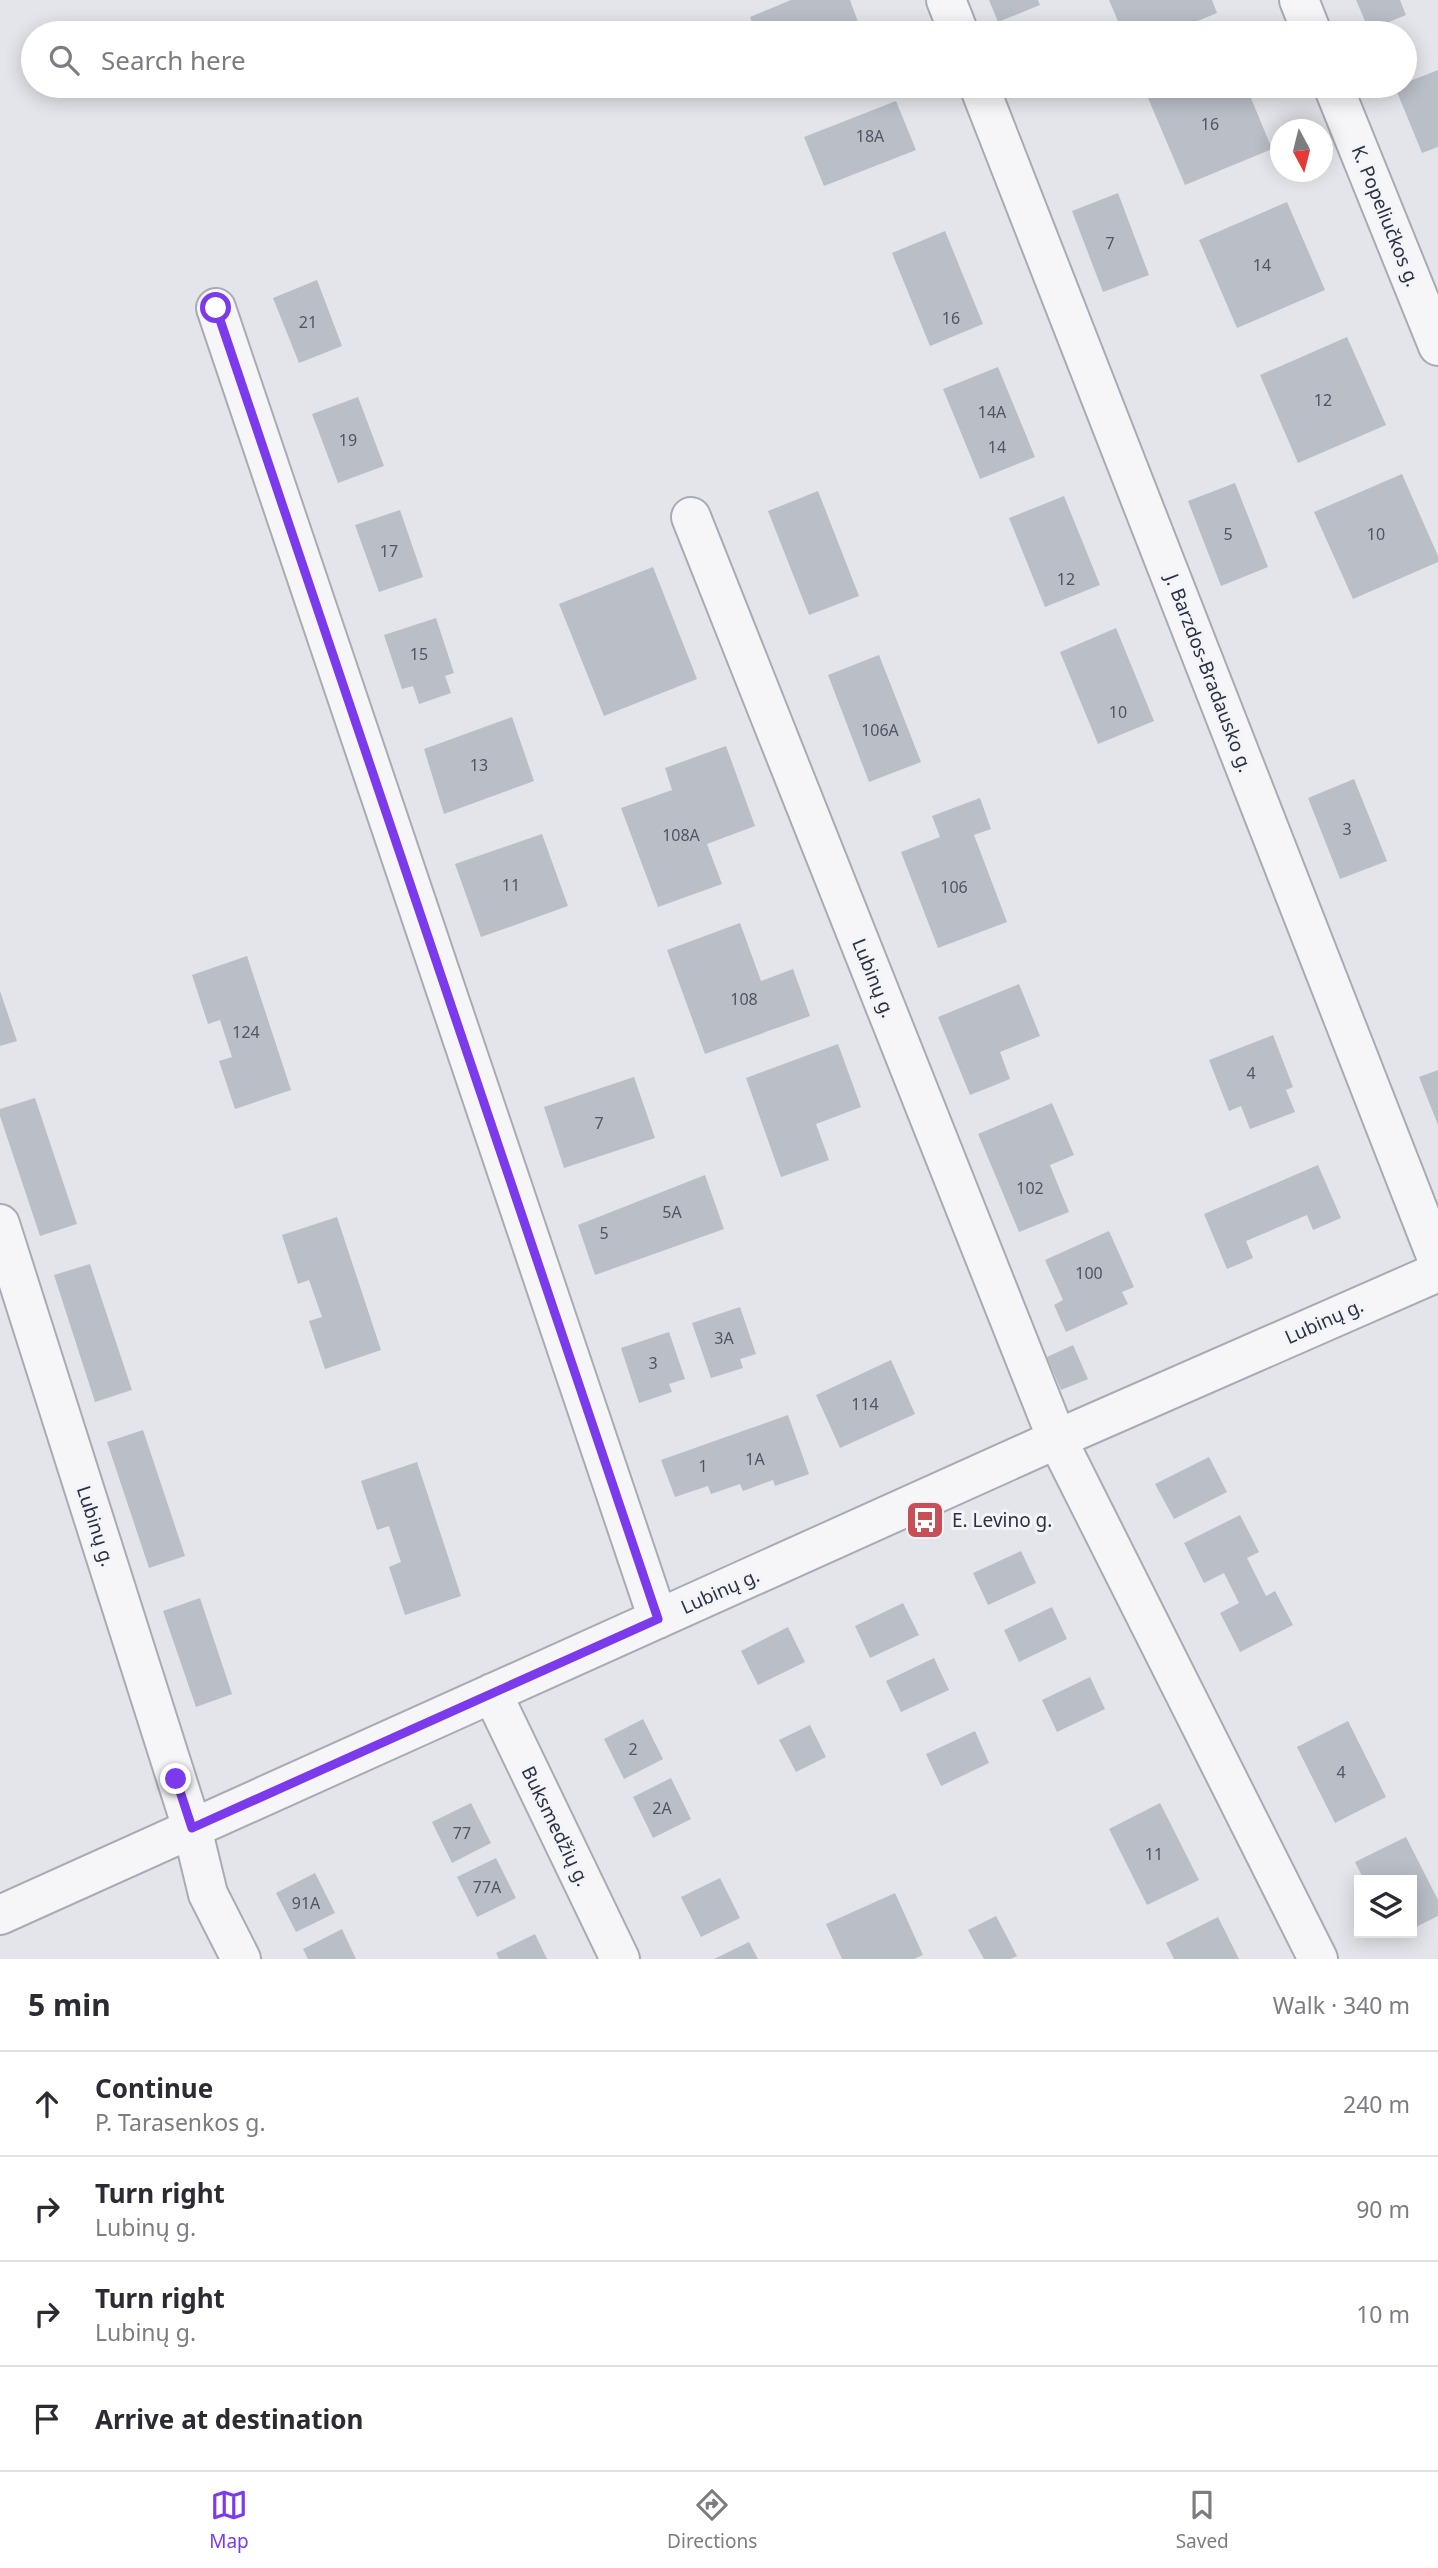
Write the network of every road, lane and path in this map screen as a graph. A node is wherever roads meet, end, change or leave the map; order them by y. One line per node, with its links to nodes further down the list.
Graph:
1 (946, 0): 3 (street)
2 (1299, 0): 4 (street)
3 (954, 21)
4 (1307, 21)
5 (984, 98): 11 (street, J. Barzdos-Bradausko g.)
6 (1338, 98): 8 (street, K. Popeliučkos g.)
7 (216, 308): 14 (street)
8 (1438, 345)
9 (691, 517): 13 (street, Lubinų g.)
10 (0, 1224): 16 (street, Lubinų g.)
11 (1438, 1261)
12 (1438, 1272): 13 (street, Lubinų g.)
13 (1057, 1439): 14 (street, Lubinų g.); 20 (street)
14 (658, 1619): 15 (street, Lubinų g.)
15 (492, 1693): 16 (street, Lubinų g.); 19 (street, Buksmedžių g.)
16 (192, 1828): 17 (street, Lubinų g.); 18 (street)
17 (0, 1915)
18 (241, 1959)
19 (620, 1959)
20 (1318, 1959)

